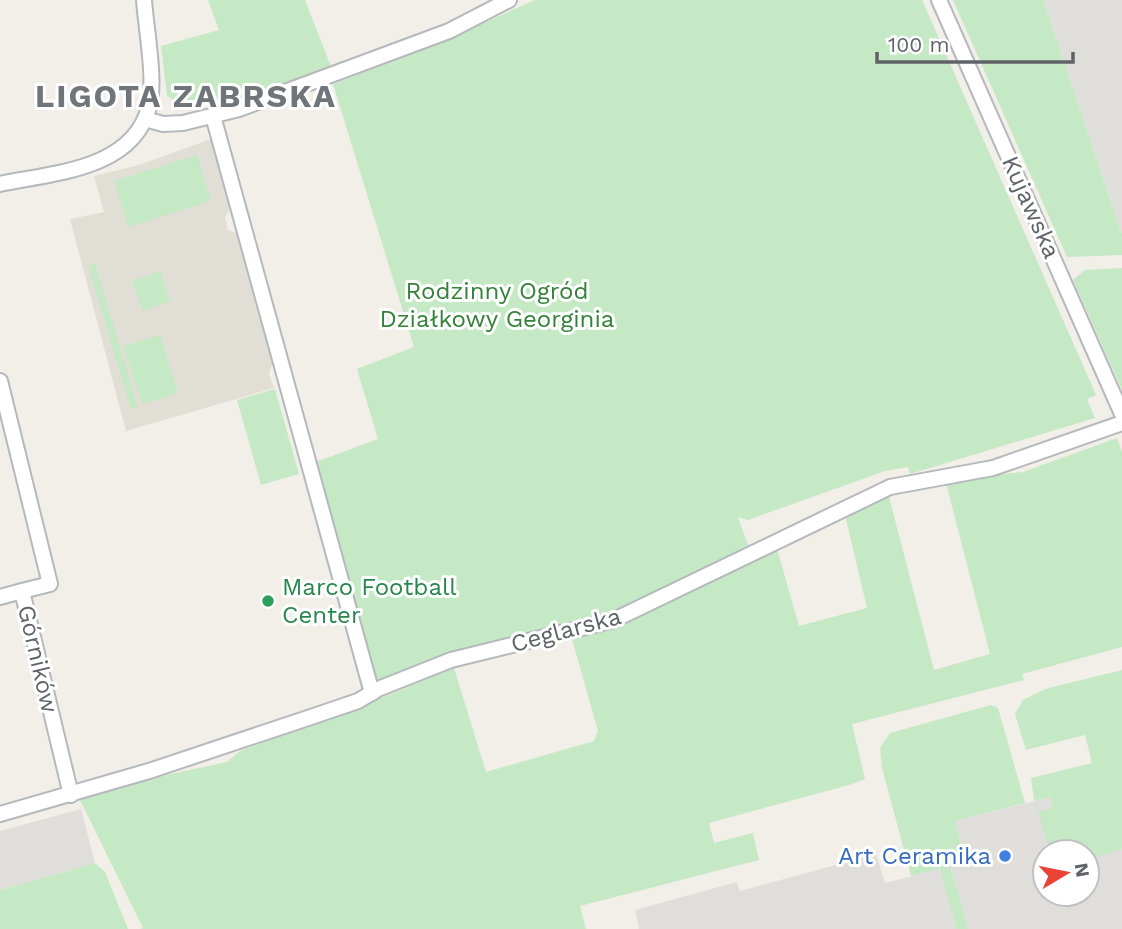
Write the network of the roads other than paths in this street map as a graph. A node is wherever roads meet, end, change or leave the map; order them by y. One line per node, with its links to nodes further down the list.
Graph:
1 (144, 0): 5 (street)
2 (509, 0): 4 (street)
3 (939, 0): 8 (street, Kujawska)
4 (213, 116): 5 (street); 12 (street)
5 (145, 119): 6 (street)
6 (0, 184)
7 (0, 381): 10 (street, Górników)
8 (1122, 414)
9 (1122, 422): 12 (street, Ceglarska)
10 (22, 592): 11 (street); 13 (street, Górników)
11 (0, 597)
12 (372, 693): 13 (street, Ceglarska)
13 (71, 795): 14 (street, Ceglarska)
14 (0, 814)

